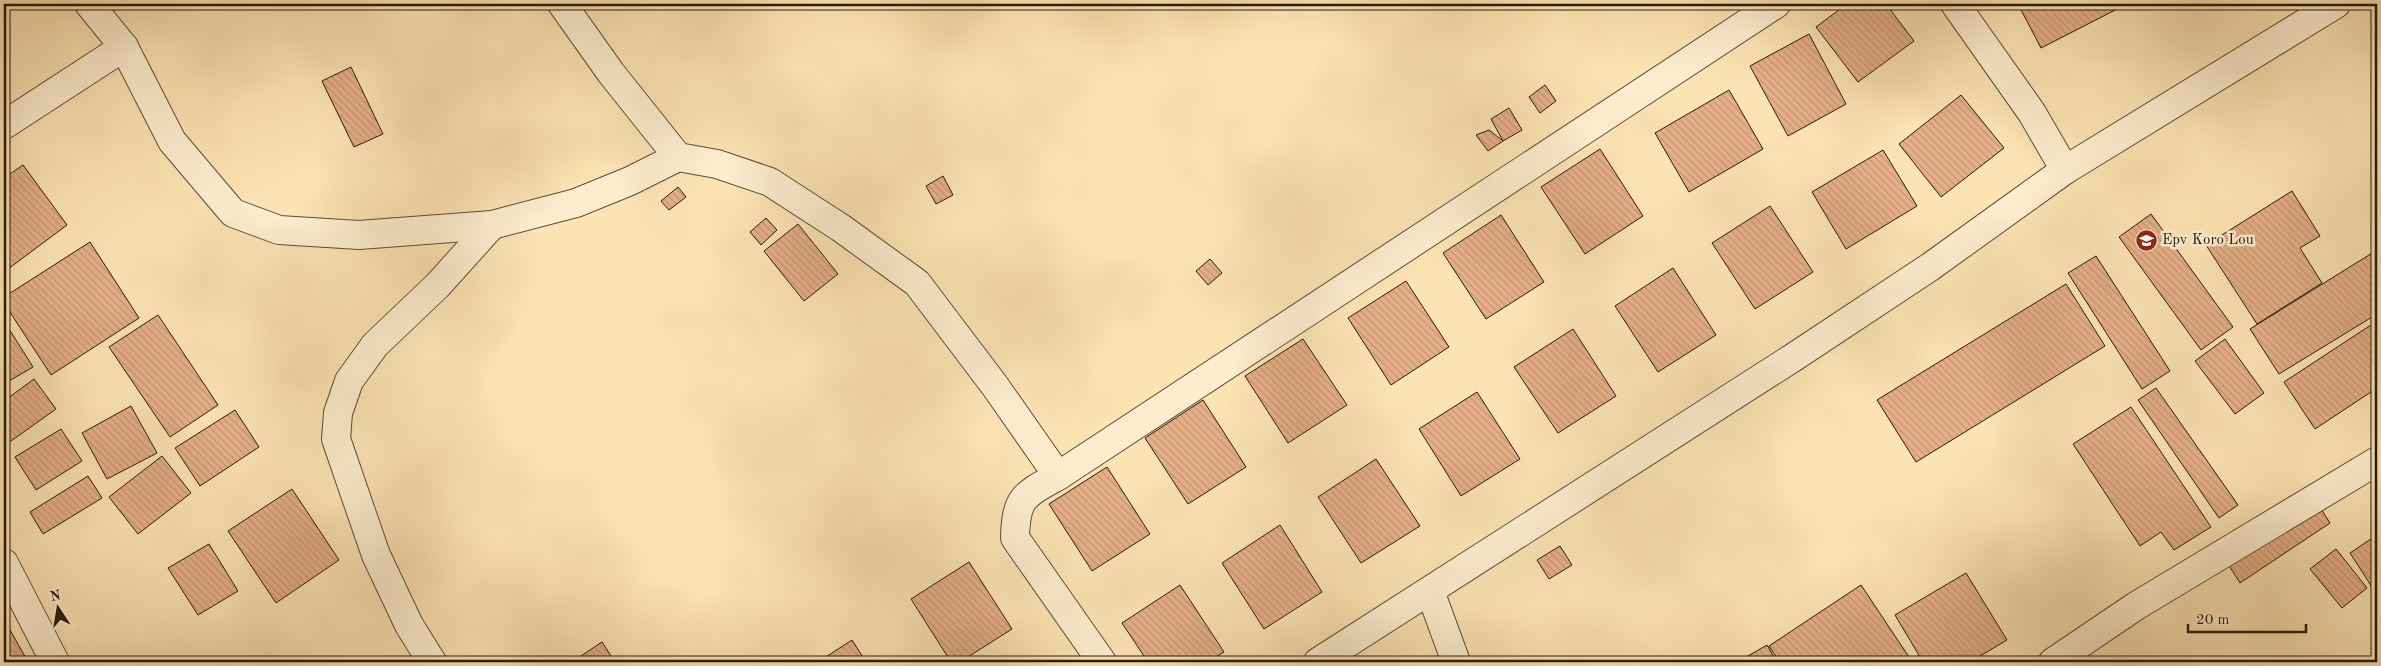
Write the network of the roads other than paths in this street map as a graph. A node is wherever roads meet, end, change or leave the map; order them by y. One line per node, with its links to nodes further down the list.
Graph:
1 (89, 4): 6 (street)
2 (562, 4): 8 (street)
3 (1776, 4): 12 (street)
4 (1955, 4): 9 (street)
5 (2336, 4): 9 (street)
6 (124, 47): 7 (street); 10 (street)
7 (4, 125)
8 (678, 157): 10 (street); 12 (street)
9 (2065, 170): 14 (street)
10 (492, 225): 16 (street)
11 (2377, 461): 20 (street)
12 (1058, 476): 17 (street)
13 (4, 563): 15 (street)
14 (1430, 591): 18 (street); 19 (street)
15 (55, 662)
16 (432, 662)
17 (1102, 662)
18 (1318, 662)
19 (1456, 662)
20 (2053, 662)

